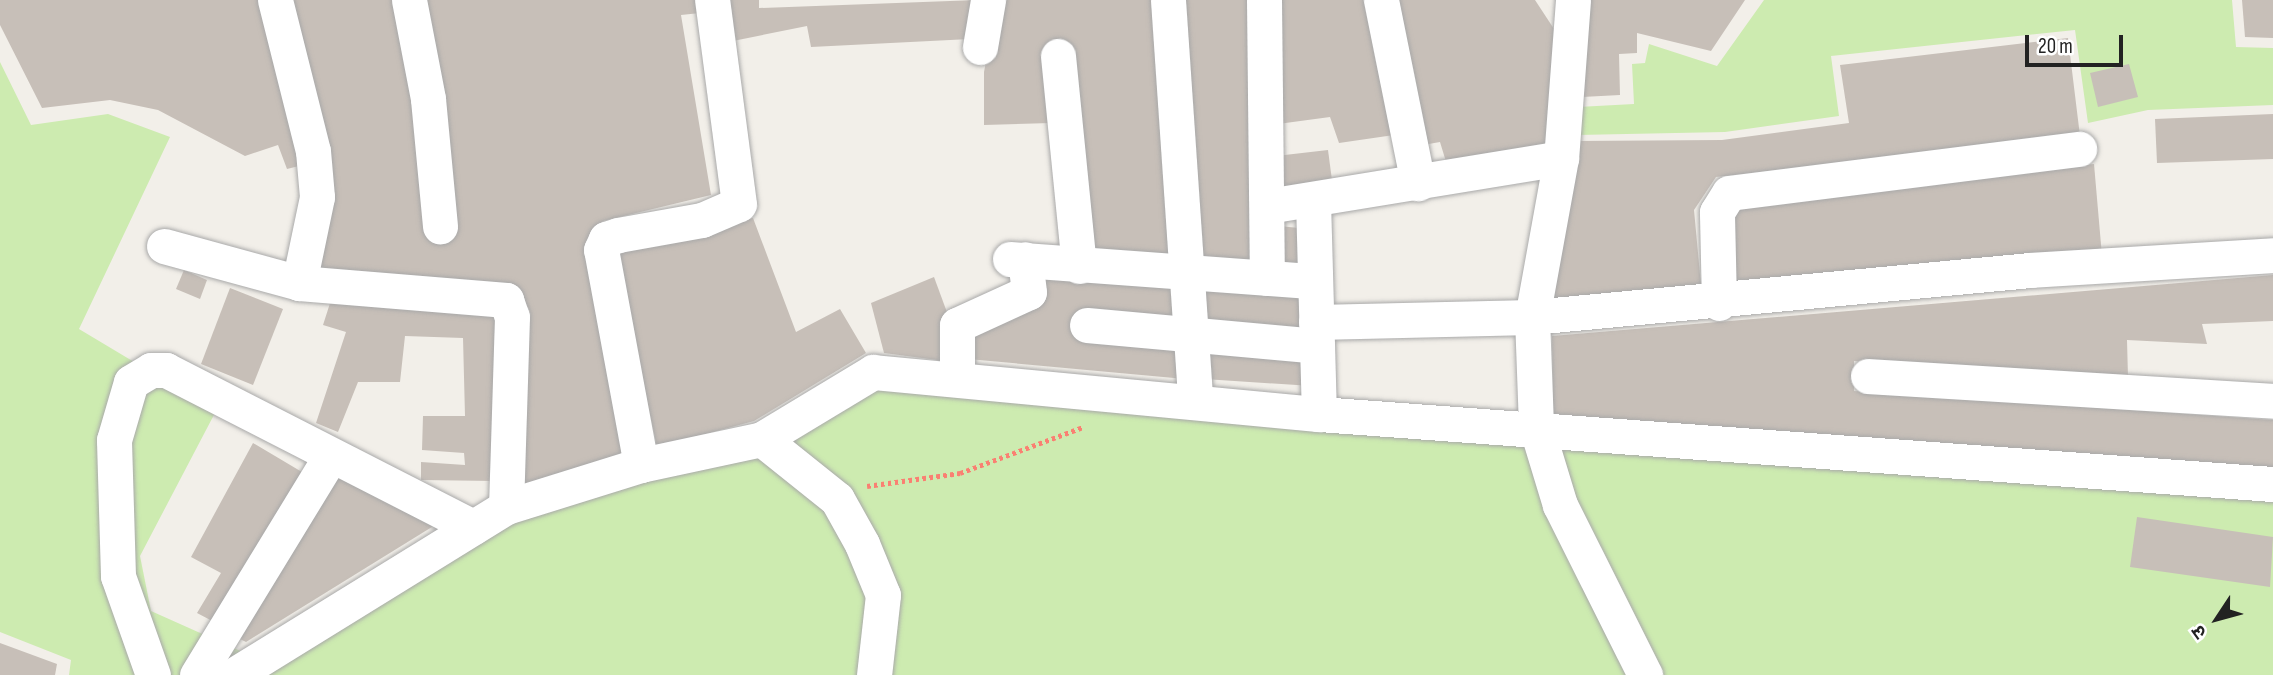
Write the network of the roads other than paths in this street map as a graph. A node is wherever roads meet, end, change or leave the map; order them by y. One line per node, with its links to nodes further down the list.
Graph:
1 (275, 0): 24 (street)
2 (409, 0): 17 (street)
3 (712, 0): 38 (street)
4 (988, 0): 10 (street)
5 (1167, 0): 21 (street)
6 (1264, 0): 16 (street)
7 (1381, 0): 14 (street)
8 (1549, 0): 9 (street)
9 (1571, 15): 13 (street)
10 (980, 47)
11 (1058, 56): 20 (street)
12 (2079, 149): 25 (street)
13 (1561, 158): 14 (street); 26 (street)
14 (1418, 183): 15 (street)
15 (1313, 201): 16 (street); 23 (street)
16 (1268, 206): 22 (street)
17 (440, 226)
18 (164, 246): 24 (street)
19 (2273, 255): 25 (street)
20 (1079, 266): 21 (street); 31 (street)
21 (1186, 272): 22 (street); 28 (street)
22 (1267, 278): 23 (street)
23 (1314, 281): 29 (street)
24 (299, 283): 40 (street)
25 (1719, 303): 26 (street)
26 (1532, 317): 29 (street); 35 (street)
27 (1087, 325): 28 (street)
28 (1190, 334): 29 (street); 32 (street)
29 (1316, 334): 34 (street)
30 (1868, 376): 33 (street)
31 (957, 377): 32 (street); 36 (street)
32 (1195, 400): 34 (street)
33 (2273, 401)
34 (1319, 414): 35 (street)
35 (1536, 426): 39 (street); 46 (street)
36 (762, 439): 38 (street); 45 (street)
37 (330, 457): 41 (street); 42 (street); 43 (street)
38 (641, 465): 40 (street)
39 (2273, 484)
40 (506, 507): 41 (street)
41 (473, 527): 44 (street)
42 (153, 675)
43 (197, 675)
44 (234, 675)
45 (874, 675)
46 (1645, 675)

